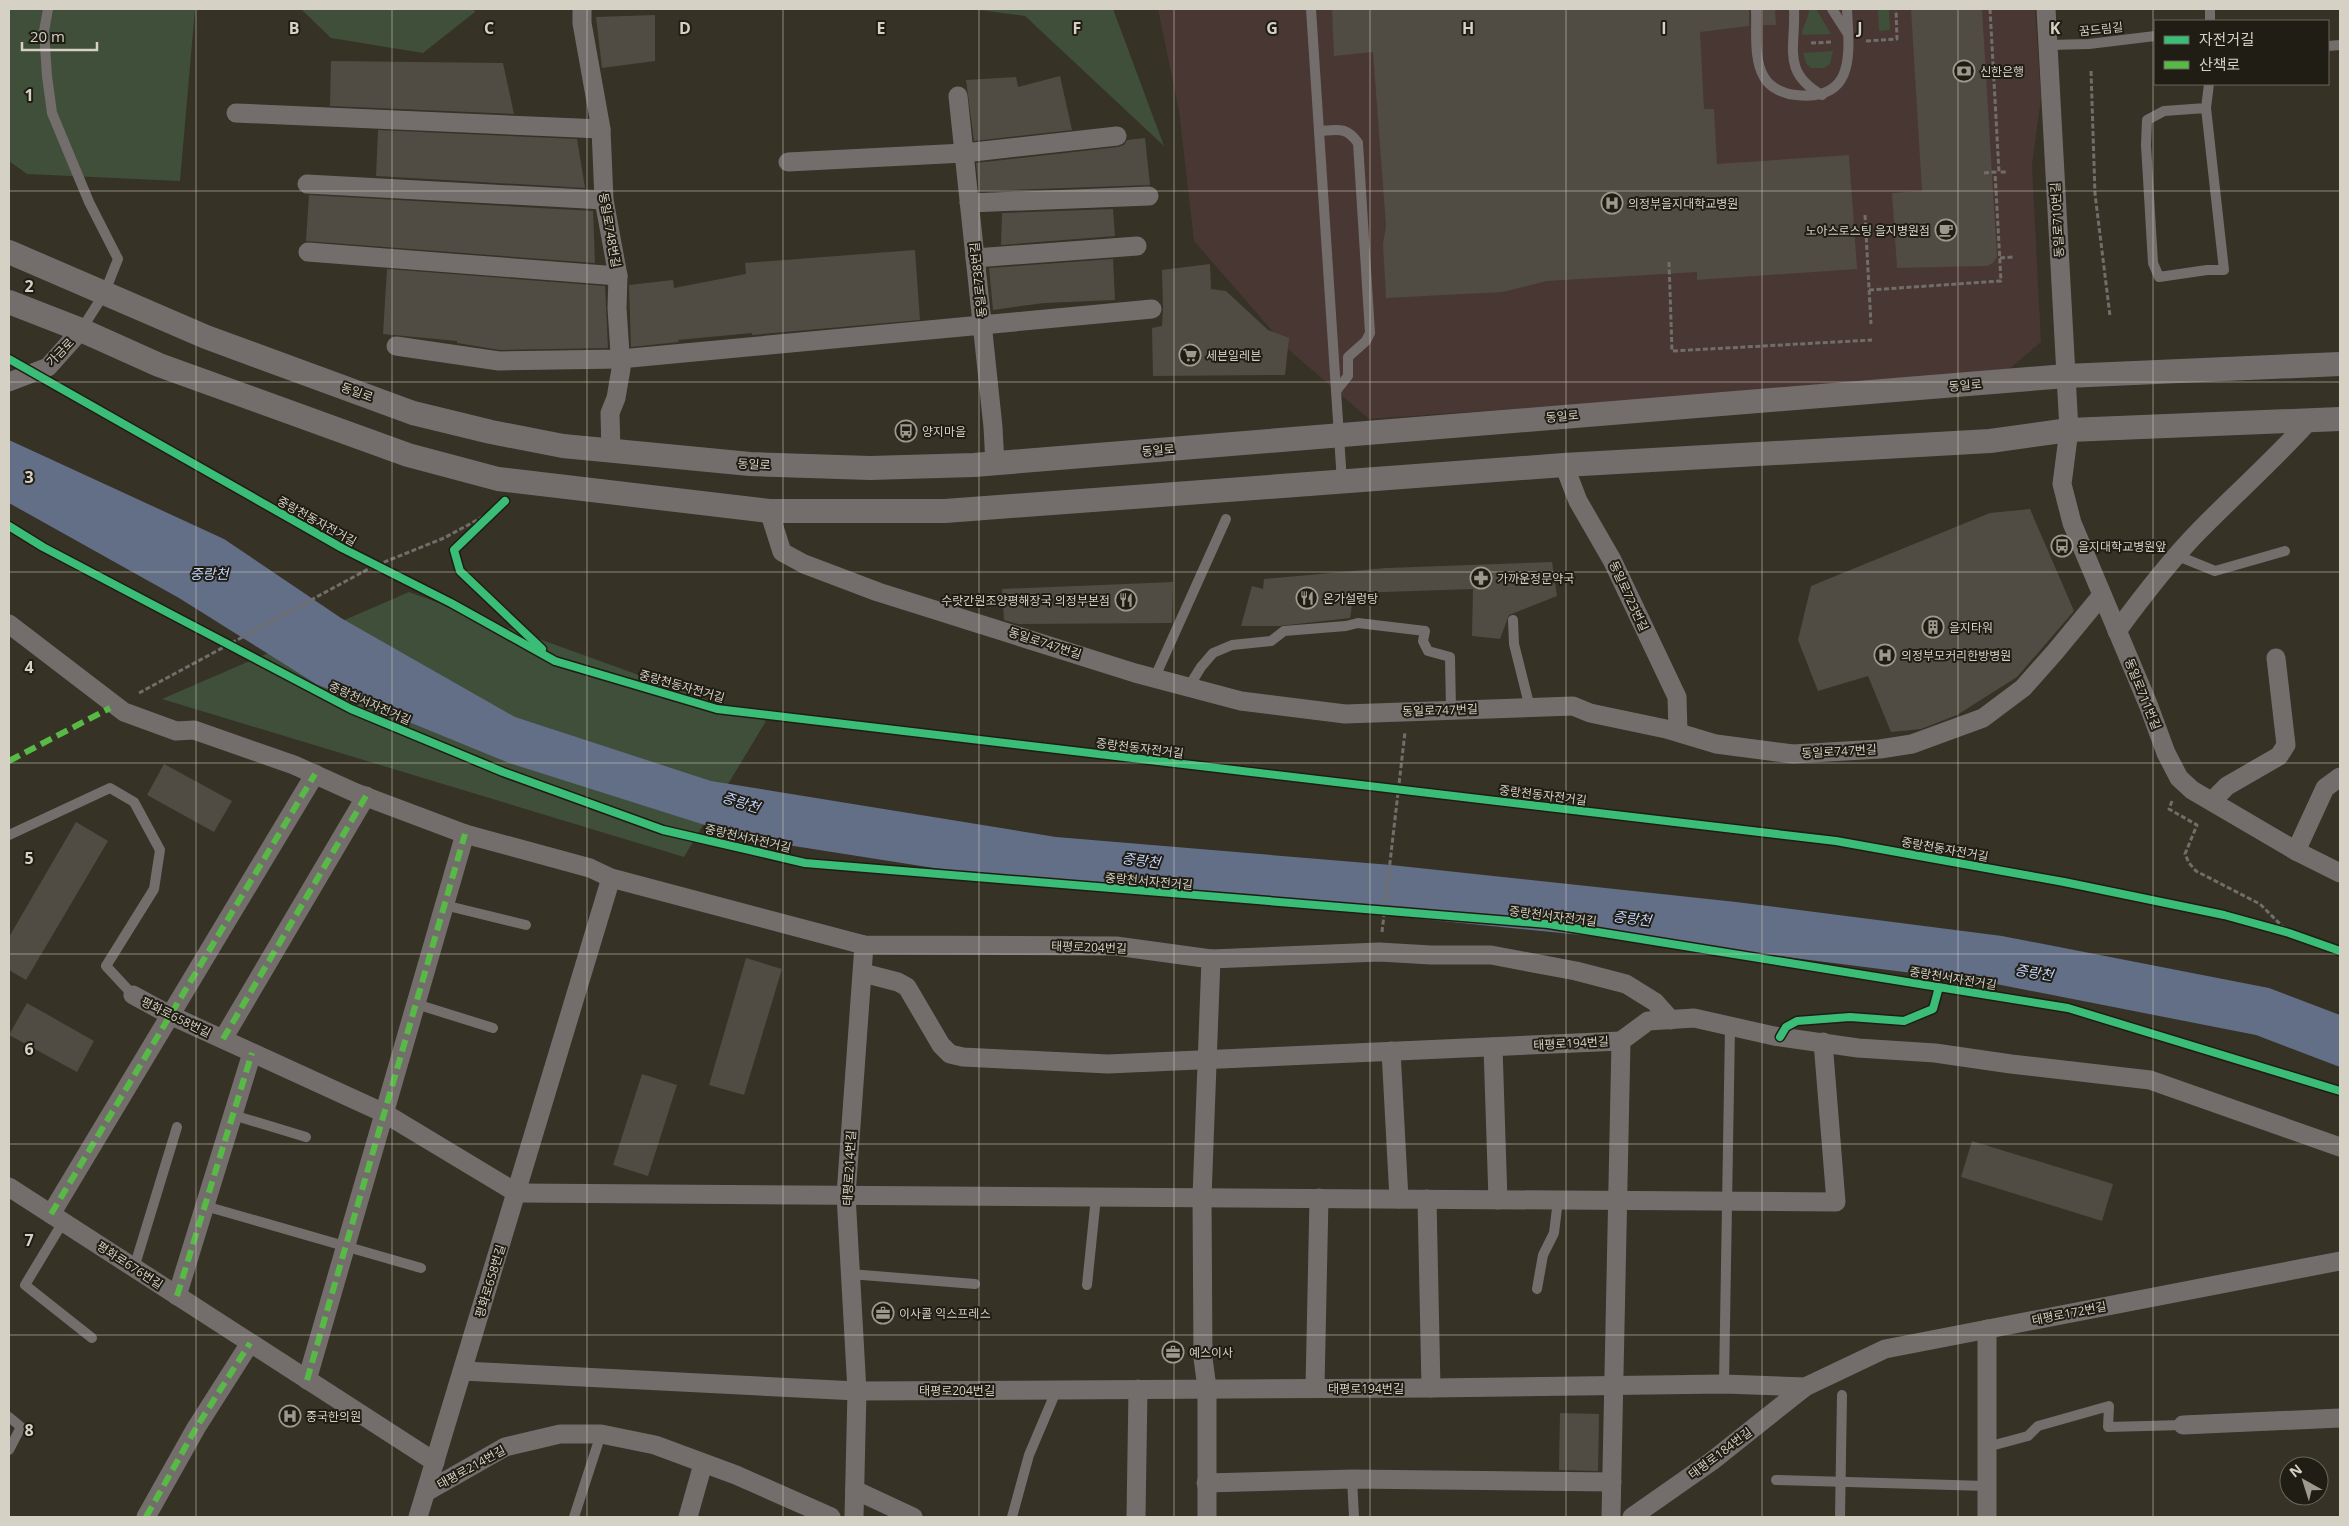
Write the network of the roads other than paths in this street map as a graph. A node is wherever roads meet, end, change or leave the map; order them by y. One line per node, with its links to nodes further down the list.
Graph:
1 (48, 9): 31 (lane)
2 (582, 9): 17 (street, 동일로748번길)
3 (1311, 9): 18 (lane)
4 (1756, 9): 13 (lane)
5 (1794, 9): 13 (lane)
6 (1832, 9): 9 (lane)
7 (1847, 9): 9 (lane)
8 (2046, 9): 11 (street, 동일로710번길)
9 (1848, 35): 13 (lane)
10 (2154, 36): 11 (lane, 꿈드림길)
11 (2048, 45): 39 (street, 동일로710번길)
12 (2209, 85): 15 (lane)
13 (1822, 95)
14 (958, 96): 20 (street, 동일로738번길)
15 (2206, 108): 15 (lane)
16 (236, 113): 17 (street)
17 (601, 129): 24 (street, 동일로748번길)
18 (1319, 131): 41 (lane); 41 (lane)
19 (1118, 136): 20 (street)
20 (964, 153): 21 (street); 25 (street, 동일로738번길)
21 (788, 162)
22 (307, 184): 24 (street)
23 (1149, 196): 25 (street)
24 (604, 200): 30 (street, 동일로748번길)
25 (969, 203): 29 (street, 동일로738번길)
26 (1137, 246): 29 (street)
27 (9, 252): 31 (street, 동일로)
28 (308, 252): 30 (street)
29 (975, 258): 34 (street, 동일로738번길)
30 (618, 276): 37 (street, 동일로748번길)
31 (104, 294): 35 (lane); 46 (street, 동일로)
32 (9, 302): 35 (street)
33 (1152, 309): 34 (street)
34 (982, 325): 37 (street); 47 (street, 동일로738번길)
35 (81, 330): 40 (street, 가금로); 50 (street)
36 (396, 346): 37 (street)
37 (620, 359): 46 (street, 동일로748번길)
38 (2340, 364): 39 (street, 동일로)
39 (2066, 376): 44 (street, 동일로710번길); 45 (street, 동일로)
40 (9, 382)
41 (1336, 391): 45 (lane)
42 (2340, 419): 43 (street)
43 (2308, 422): 44 (street); 53 (street)
44 (2069, 430): 48 (street); 54 (street, 동일로711번길)
45 (1338, 436): 47 (street, 동일로); 49 (lane)
46 (611, 452): 47 (street, 동일로)
47 (995, 464)
48 (1564, 465): 49 (street); 63 (street, 동일로723번길)
49 (1342, 483): 50 (street)
50 (769, 511): 59 (street, 동일로747번길)
51 (1226, 519): 59 (lane)
52 (2285, 551): 53 (lane)
53 (2178, 556): 57 (street)
54 (2102, 595): 57 (street, 동일로711번길); 63 (street, 동일로747번길)
55 (1513, 620): 61 (lane)
56 (9, 624): 64 (street, 태평로204번길)
57 (2117, 630): 67 (street, 동일로711번길)
58 (2276, 658): 67 (street)
59 (1155, 677): 60 (street, 동일로747번길)
60 (1188, 688): 62 (street, 동일로747번길); 62 (lane)
61 (1530, 708): 62 (street, 동일로747번길); 63 (street, 동일로747번길)
62 (1451, 709)
63 (1678, 732)
64 (314, 774): 66 (street, 태평로204번길); 80 (street)
65 (2340, 777): 70 (street)
66 (366, 796): 68 (street, 태평로204번길); 84 (street)
67 (2212, 801): 70 (street, 동일로711번길)
68 (465, 834): 72 (street, 태평로204번길); 73 (street)
69 (9, 835): 78 (lane)
70 (2296, 851): 71 (street, 동일로711번길)
71 (2340, 873)
72 (611, 878): 75 (street, 태평로204번길); 97 (street)
73 (444, 905): 74 (lane); 79 (street)
74 (526, 925)
75 (864, 945): 76 (street, 태평로204번길); 77 (street, 태평로214번길)
76 (1212, 959): 81 (street, 태평로204번길); 90 (street)
77 (863, 973): 90 (street); 98 (street, 태평로214번길)
78 (133, 995): 80 (street, 평화로658번길)
79 (416, 1004): 83 (lane); 91 (street)
80 (170, 1015): 84 (street, 평화로658번길); 109 (street)
81 (1671, 1020): 82 (street); 85 (street)
82 (1730, 1027): 86 (street); 107 (lane)
83 (493, 1028)
84 (223, 1039): 89 (street, 평화로658번길)
85 (1621, 1041): 87 (street, 태평로194번길); 106 (street, 태평로194번길)
86 (1823, 1042): 95 (street); 107 (street)
87 (1493, 1047): 88 (street, 태평로194번길); 104 (street)
88 (1391, 1052): 90 (street, 태평로194번길); 102 (street)
89 (252, 1053): 91 (street, 평화로658번길); 92 (street)
90 (1206, 1060): 100 (street)
91 (384, 1114): 97 (street, 평화로658번길); 110 (street)
92 (233, 1115): 94 (lane); 108 (street)
93 (177, 1127): 112 (lane)
94 (306, 1137)
95 (2340, 1147)
96 (9, 1187): 109 (street, 평화로676번길)
97 (517, 1192): 98 (street); 122 (street, 평화로658번길)
98 (846, 1195): 99 (street); 114 (street, 태평로214번길)
99 (1096, 1196): 100 (street); 116 (lane)
100 (1202, 1197): 101 (street); 127 (street)
101 (1319, 1198): 102 (street); 128 (street)
102 (1399, 1199): 103 (street)
103 (1427, 1199): 104 (street); 129 (street)
104 (1498, 1200): 105 (street)
105 (1558, 1200): 106 (street); 117 (lane)
106 (1618, 1200): 107 (street); 125 (street, 태평로194번길)
107 (1727, 1201): 124 (lane)
108 (205, 1206): 110 (lane); 118 (street)
109 (57, 1218): 112 (street, 평화로676번길); 120 (lane)
110 (346, 1246): 113 (lane); 123 (street)
111 (2340, 1261): 119 (street, 태평로172번길)
112 (134, 1268): 118 (street, 평화로676번길)
113 (421, 1268)
114 (850, 1274): 115 (lane); 132 (street, 태평로214번길)
115 (975, 1284)
116 (1088, 1285)
117 (1537, 1289)
118 (177, 1296): 121 (street, 평화로676번길)
119 (1987, 1329): 126 (street, 태평로172번길); 138 (street)
120 (92, 1338)
121 (250, 1343): 123 (street, 평화로676번길); 150 (street)
122 (463, 1371): 132 (street); 140 (street, 평화로658번길)
123 (307, 1380): 140 (street, 평화로676번길)
124 (1724, 1384): 125 (street, 태평로194번길); 126 (street, 태평로194번길)
125 (1614, 1387): 129 (street, 태평로194번길); 145 (street, 태평로194번길)
126 (1805, 1387): 162 (street, 태평로184번길)
127 (1207, 1388): 128 (street, 태평로194번길); 131 (street, 태평로204번길); 146 (street)
128 (1315, 1388): 129 (street, 태평로194번길)
129 (1431, 1388)
130 (1057, 1389): 131 (street, 태평로204번길); 132 (street, 태평로204번길); 157 (lane)
131 (1138, 1389): 158 (street)
132 (857, 1390): 148 (street, 태평로214번길)
133 (1842, 1395): 144 (lane)
134 (9, 1417): 139 (lane)
135 (2340, 1418): 136 (street)
136 (2183, 1425): 138 (lane)
137 (601, 1434): 141 (street, 태평로214번길); 149 (street, 태평로214번길); 152 (lane)
138 (1986, 1447): 147 (street)
139 (9, 1450)
140 (435, 1462): 149 (street, 평화로658번길)
141 (703, 1464): 153 (street); 154 (street, 태평로214번길)
142 (1352, 1479): 145 (street); 146 (street); 160 (lane)
143 (1776, 1480): 144 (lane)
144 (1840, 1481): 147 (lane); 163 (lane)
145 (1612, 1482): 161 (street, 태평로194번길)
146 (1206, 1483): 159 (street)
147 (1987, 1486): 164 (street)
148 (855, 1490): 155 (street, 태평로214번길); 156 (street)
149 (426, 1492): 151 (street, 평화로658번길)
150 (146, 1517)
151 (418, 1517)
152 (574, 1517)
153 (688, 1517)
154 (831, 1517)
155 (854, 1517)
156 (913, 1517)
157 (1012, 1517)
158 (1136, 1517)
159 (1207, 1517)
160 (1354, 1517)
161 (1611, 1517)
162 (1632, 1517)
163 (1840, 1517)
164 (1987, 1517)

